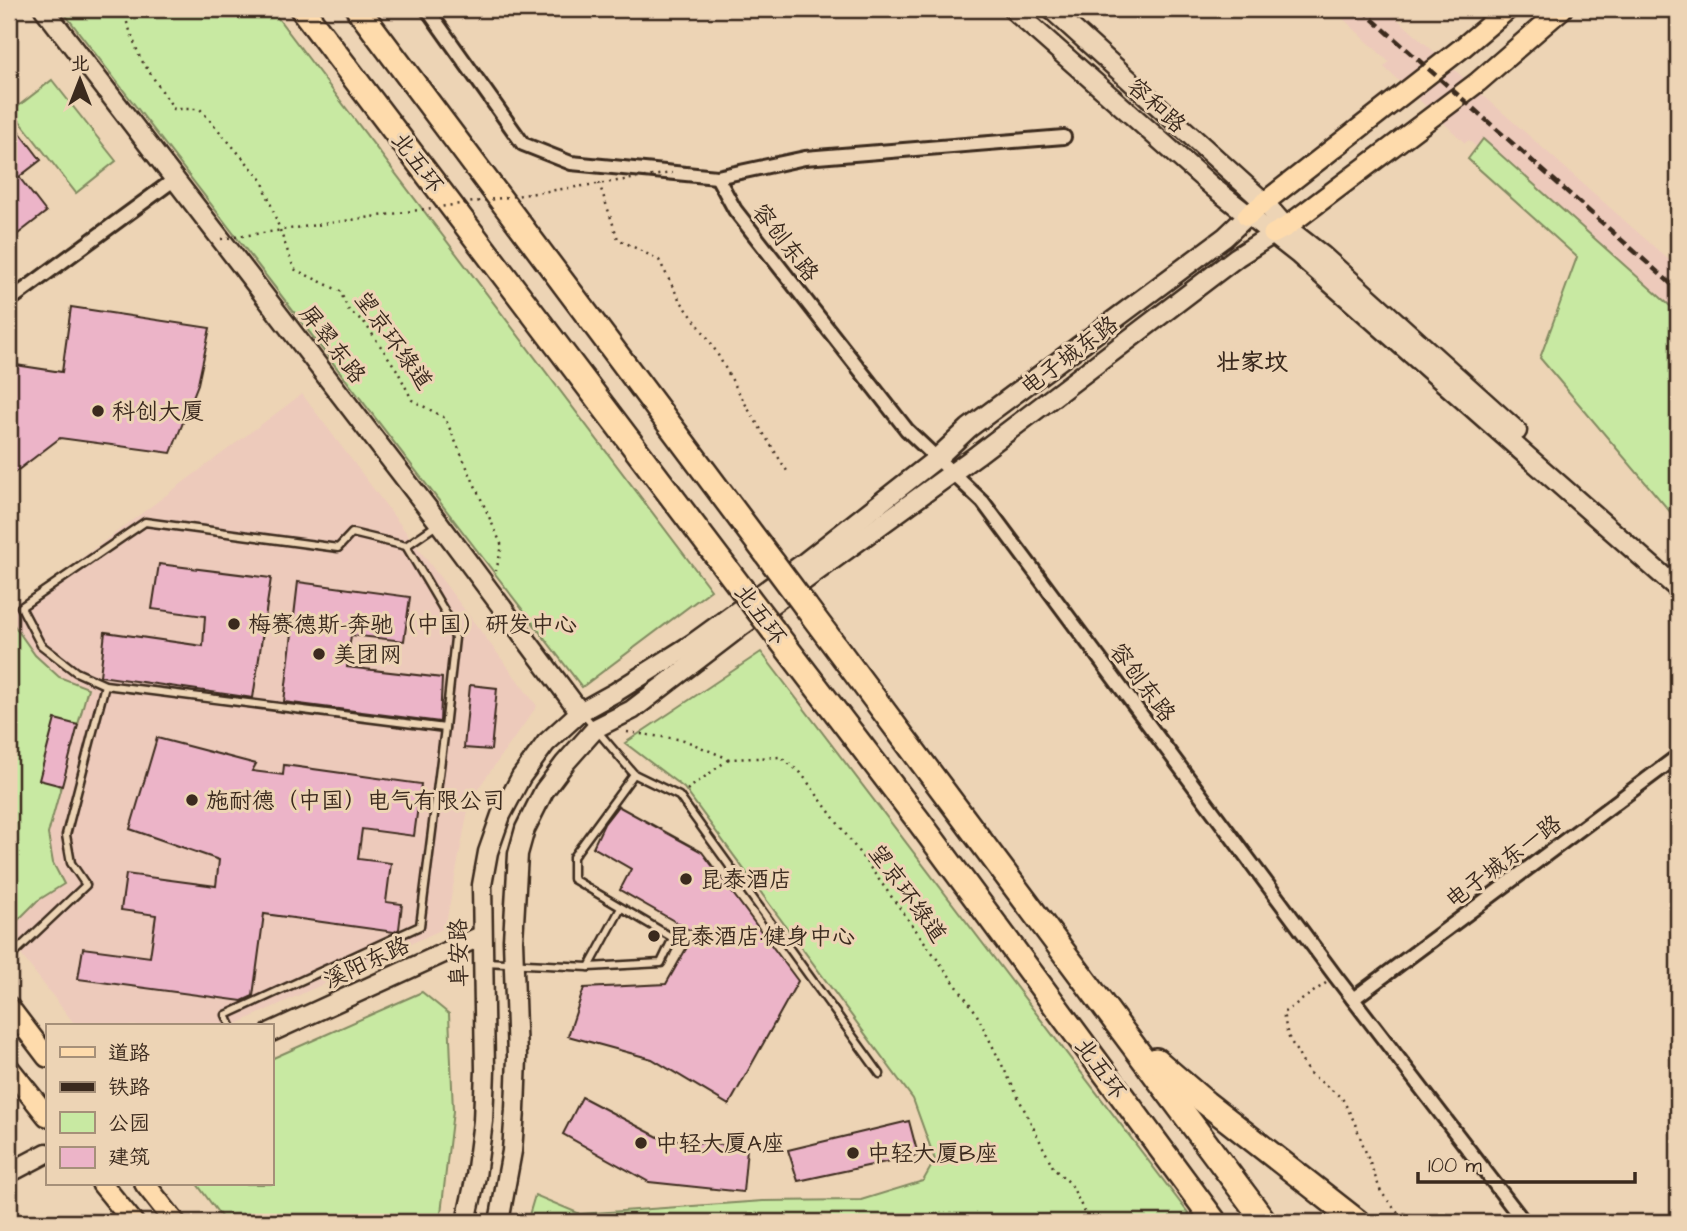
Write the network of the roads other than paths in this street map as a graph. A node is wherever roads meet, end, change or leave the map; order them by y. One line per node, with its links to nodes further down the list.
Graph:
1 (44, 9): 11 (main road, 屏翠东路)
2 (302, 9): 51 (highway, 北五环, bridge)
3 (358, 9): 38 (highway, 北五环, bridge)
4 (427, 9): 10 (street)
5 (1012, 9): 13 (main road, 容和路)
6 (1051, 9): 12 (main road, 容和路)
7 (1508, 9): 12 (main road, 电子城东路)
8 (1562, 9): 14 (main road, 电子城东路)
9 (1064, 137): 10 (street)
10 (717, 177): 16 (street, 容创东路)
11 (175, 178): 15 (street); 18 (main road, 屏翠东路)
12 (1264, 202): 13 (main road, 电子城东路); 14 (main road, 容和路)
13 (1247, 216): 14 (main road, 容和路); 16 (main road, 电子城东路)
14 (1280, 231): 17 (main road, 电子城东路); 20 (main road); 21 (main road)
15 (9, 300)
16 (936, 459): 17 (street, 容创东路); 23 (main road, 电子城东路)
17 (951, 473): 25 (main road, 电子城东路); 34 (street, 容创东路)
18 (439, 523): 19 (lane); 23 (main road, 屏翠东路)
19 (406, 546): 22 (lane); 24 (lane)
20 (1678, 576)
21 (1678, 589)
22 (105, 685): 24 (lane); 30 (lane)
23 (580, 712): 25 (lane); 29 (main road, 阜安路)
24 (445, 728): 36 (lane)
25 (596, 728): 27 (lane); 32 (main road)
26 (1678, 757): 34 (street, 电子城东一路)
27 (634, 774): 28 (lane); 41 (lane)
28 (621, 908): 33 (lane); 33 (lane)
29 (481, 936): 31 (main road, 阜安路); 37 (main road, 溪阳东路)
30 (9, 958)
31 (482, 961): 32 (lane); 50 (main road, 阜安路)
32 (514, 963): 33 (lane); 47 (main road)
33 (589, 967)
34 (1353, 999): 54 (street, 容创东路)
35 (9, 1007): 39 (main road)
36 (230, 1024)
37 (273, 1031)
38 (1124, 1033): 52 (highway, 北五环); 53 (highway)
39 (46, 1056)
40 (9, 1068): 42 (main road)
41 (880, 1074)
42 (46, 1115)
43 (46, 1154): 44 (main road)
44 (9, 1173)
45 (104, 1186): 48 (main road)
46 (147, 1186): 49 (main road)
47 (501, 1221)
48 (133, 1222)
49 (175, 1222)
50 (466, 1222)
51 (1214, 1222)
52 (1265, 1222)
53 (1358, 1222)
54 (1524, 1222)

